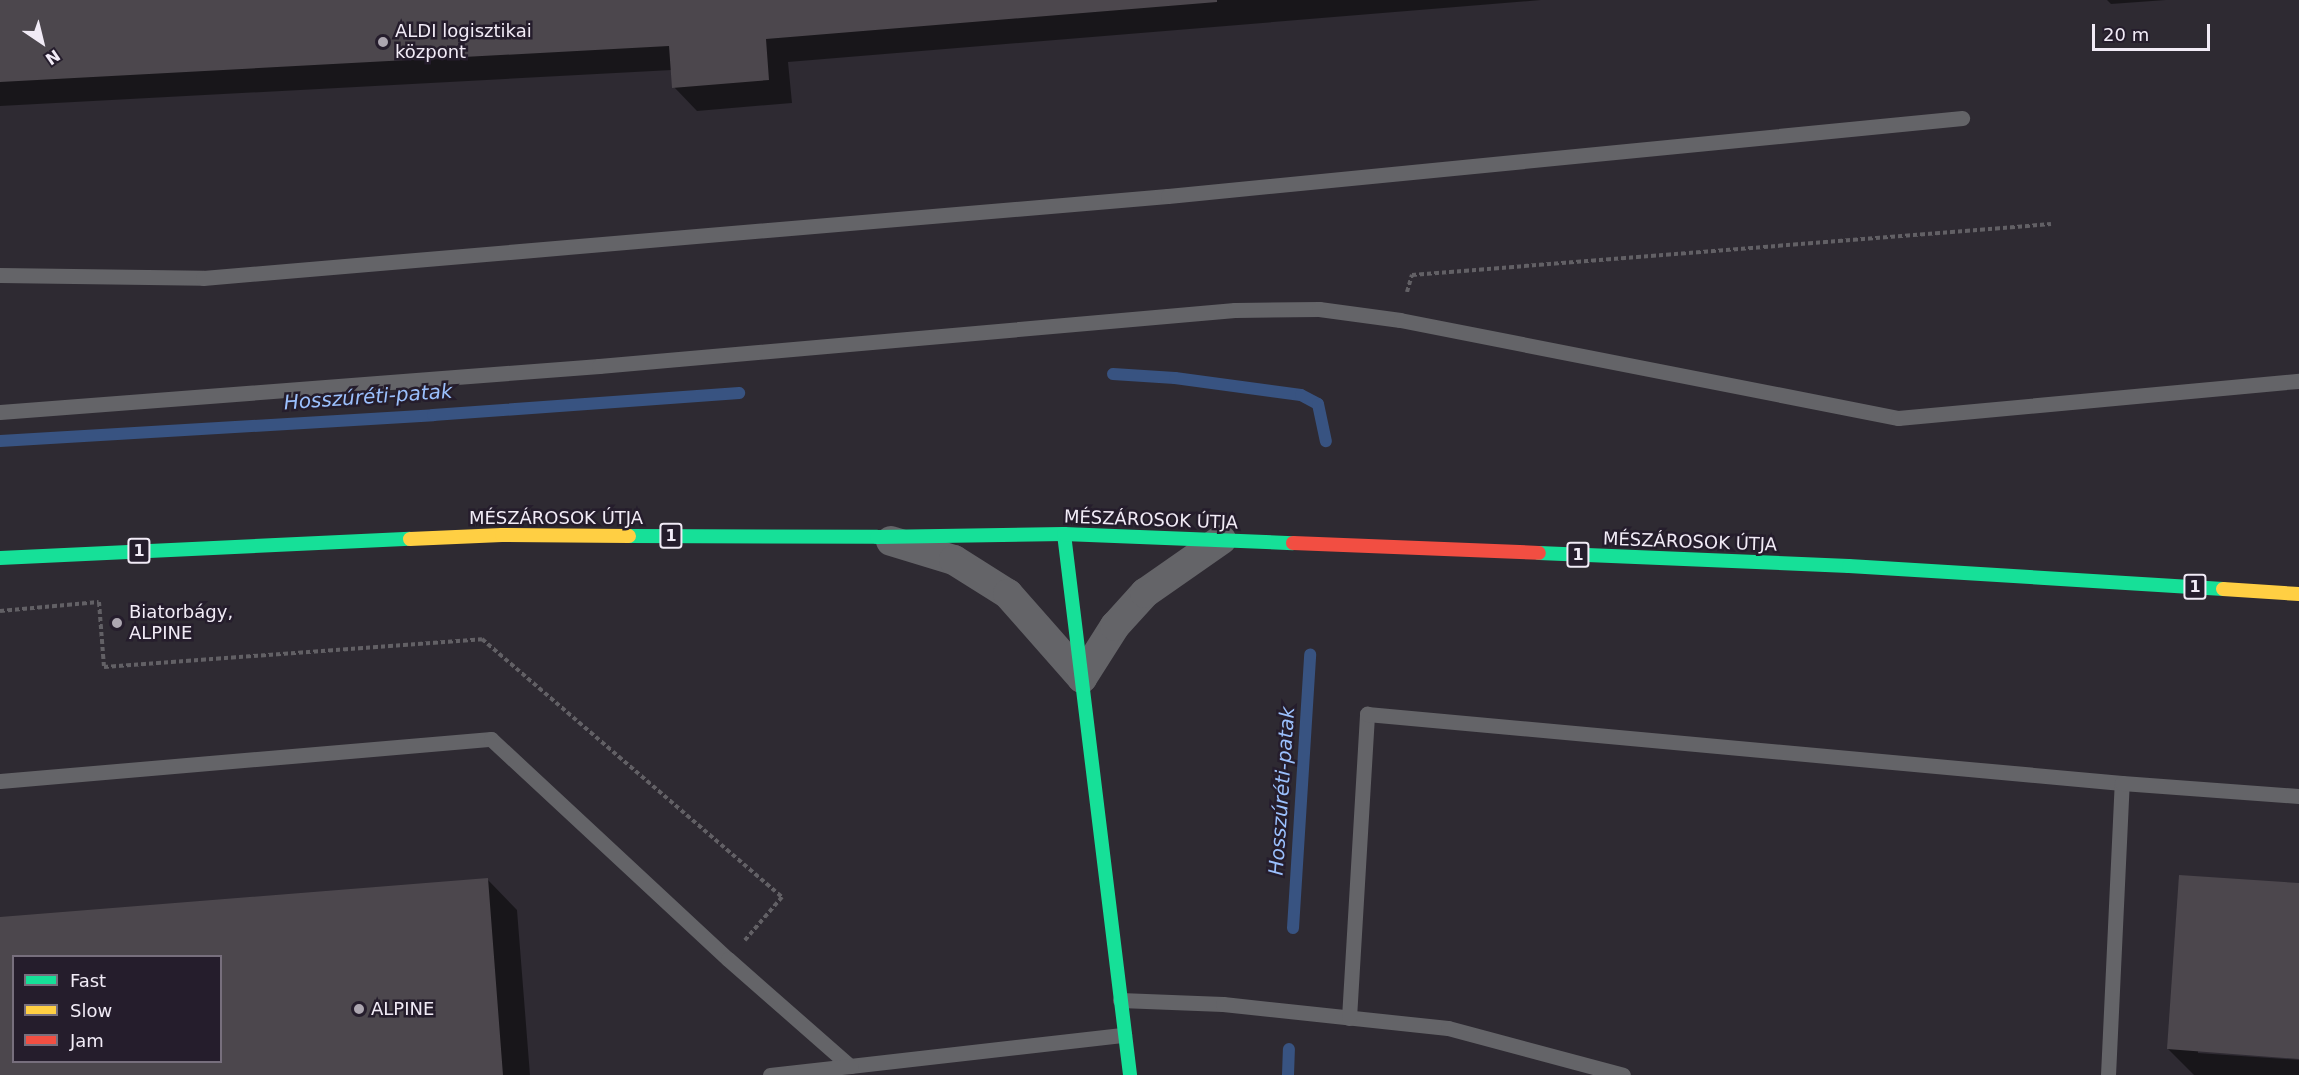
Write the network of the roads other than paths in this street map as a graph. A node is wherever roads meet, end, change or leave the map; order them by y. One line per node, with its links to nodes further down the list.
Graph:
1 (1962, 118): 2 (lane)
2 (0, 275)
3 (2299, 381): 4 (lane)
4 (0, 412)
5 (1064, 534): 6 (main road, MÉSZÁROSOK ÚTJA / 1); 7 (main road, MÉSZÁROSOK ÚTJA / 1); 10 (main road)
6 (877, 537): 8 (main road, MÉSZÁROSOK ÚTJA / 1); 10 (street)
7 (1221, 540): 9 (main road, MÉSZÁROSOK ÚTJA / 1); 10 (street)
8 (0, 558)
9 (2299, 594)
10 (1082, 678): 14 (main road)
11 (0, 781): 17 (lane)
12 (2122, 783): 13 (lane); 15 (lane); 21 (lane)
13 (2299, 796)
14 (1120, 1000): 15 (lane); 16 (main road)
15 (1349, 1018): 20 (lane)
16 (1124, 1035): 17 (lane); 19 (main road)
17 (850, 1066): 18 (lane)
18 (770, 1075)
19 (1130, 1075)
20 (1623, 1075)
21 (2108, 1075)

